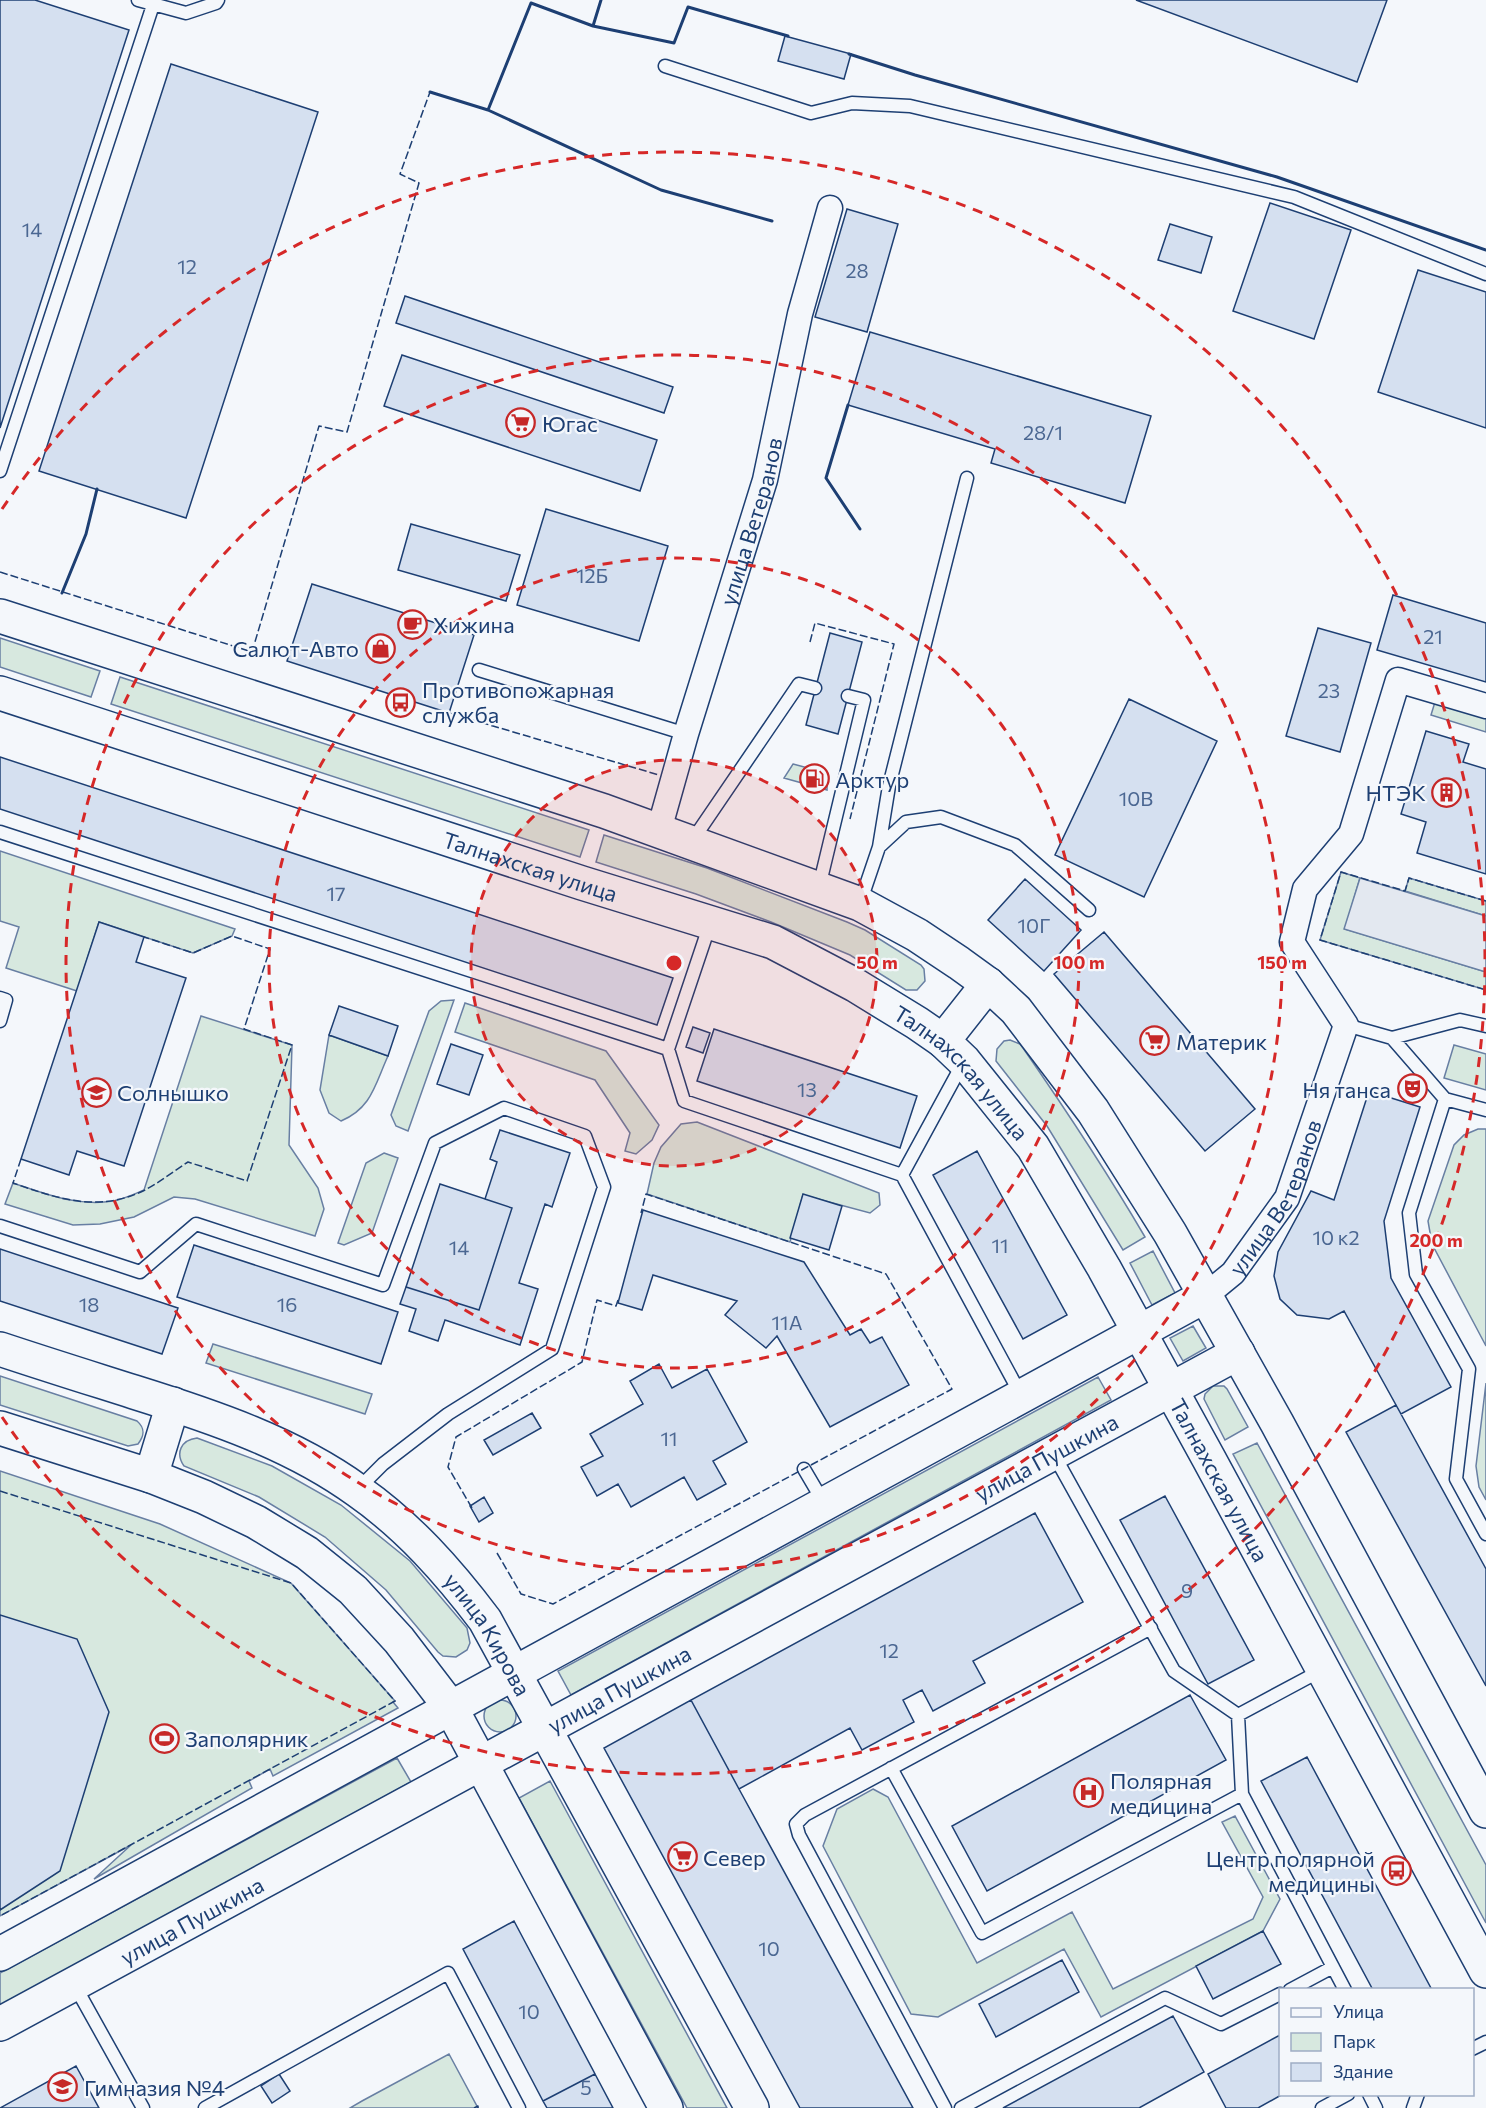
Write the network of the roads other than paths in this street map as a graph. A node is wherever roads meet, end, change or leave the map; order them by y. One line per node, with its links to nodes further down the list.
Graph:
1 (138, 0): 3 (lane)
2 (218, 0): 3 (lane)
3 (153, 5): 7 (lane)
4 (665, 66): 6 (lane)
5 (830, 208): 15 (street, улица Ветеранов)
6 (1486, 274)
7 (0, 471)
8 (967, 478): 19 (lane)
9 (0, 616): 16 (street)
10 (479, 670): 15 (lane)
11 (815, 688): 18 (lane)
12 (0, 693): 23 (street, Талнахская улица)
13 (848, 696): 20 (lane)
14 (1486, 706): 27 (street)
15 (686, 734): 16 (street, улица Ветеранов)
16 (659, 830): 18 (street)
17 (0, 832): 30 (lane)
18 (692, 841): 20 (street)
19 (879, 847): 21 (lane); 22 (lane)
20 (819, 889): 21 (street)
21 (860, 904): 24 (street)
22 (1089, 910)
23 (710, 923): 30 (lane); 31 (street, Талнахская улица)
24 (988, 984): 31 (street); 36 (street)
25 (0, 998): 26 (lane)
26 (0, 1021)
27 (1346, 1024): 29 (lane); 36 (street, улица Ветеранов)
28 (1486, 1026): 29 (lane)
29 (1392, 1038): 32 (lane)
30 (668, 1049): 34 (lane)
31 (953, 1051): 34 (lane); 37 (street, Талнахская улица)
32 (1445, 1099): 33 (lane); 49 (lane)
33 (1486, 1110)
34 (902, 1175): 41 (lane)
35 (0, 1226): 47 (lane)
36 (1205, 1296): 37 (street); 39 (street)
37 (1139, 1332): 40 (street, Талнахская улица); 41 (street)
38 (0, 1349): 42 (street, улица Кирова)
39 (1238, 1353): 40 (street, улица Пушкина); 59 (street)
40 (1171, 1389): 44 (street, улица Пушкина); 51 (street, Талнахская улица)
41 (1022, 1396): 48 (street)
42 (173, 1404): 46 (street); 47 (street, улица Кирова)
43 (0, 1428): 46 (street)
44 (1053, 1453): 50 (lane); 55 (street, улица Пушкина)
45 (804, 1469): 48 (lane)
46 (151, 1476): 53 (street)
47 (358, 1490): 52 (street, улица Кирова)
48 (824, 1504): 52 (street)
49 (1486, 1534)
50 (1150, 1628): 54 (lane); 57 (lane)
51 (1323, 1670): 54 (lane); 62 (street, Талнахская улица)
52 (514, 1672): 53 (street); 55 (street, улица Кирова)
53 (451, 1708): 56 (street); 60 (street)
54 (1238, 1715): 58 (lane)
55 (545, 1728): 56 (street, улица Пушкина); 73 (street, улица Кирова)
56 (481, 1763): 63 (street, улица Пушкина); 72 (street)
57 (891, 1768): 58 (lane); 74 (lane)
58 (1242, 1794): 61 (lane)
59 (1486, 1811)
60 (0, 1954)
61 (1333, 1967): 64 (lane); 65 (lane)
62 (1486, 1971)
63 (74, 1984): 67 (street, улица Пушкина); 69 (lane)
64 (1292, 1988)
65 (1344, 1988)
66 (1279, 1995): 75 (lane)
67 (0, 2024)
68 (1344, 2096): 76 (lane)
69 (143, 2108)
70 (205, 2108): 71 (lane)
71 (519, 2108)
72 (666, 2108)
73 (752, 2108)
74 (945, 2108)
75 (961, 2108)
76 (1322, 2108)

